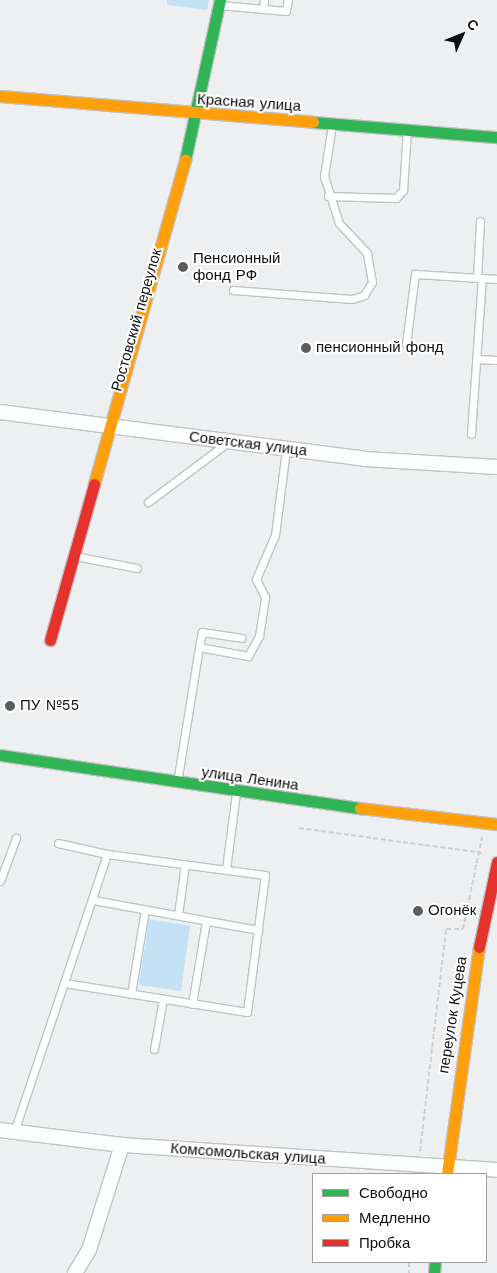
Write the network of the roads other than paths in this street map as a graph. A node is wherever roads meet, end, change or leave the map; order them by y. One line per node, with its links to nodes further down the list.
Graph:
1 (264, 0): 4 (lane)
2 (288, 0): 4 (lane)
3 (220, 2): 4 (lane); 6 (street, Ростовский переулок)
4 (263, 9)
5 (0, 96): 6 (street, Красная улица)
6 (196, 115): 7 (street, Красная улица); 19 (street, Ростовский переулок)
7 (332, 124): 8 (street, Красная улица); 10 (lane)
8 (407, 130): 9 (street, Красная улица); 10 (lane)
9 (497, 137)
10 (328, 196): 14 (lane)
11 (480, 221): 12 (lane)
12 (479, 278): 13 (lane); 15 (lane); 16 (lane)
13 (497, 279)
14 (233, 290)
15 (406, 344)
16 (476, 359): 17 (lane); 20 (lane)
17 (497, 360)
18 (0, 412): 19 (street, Советская улица)
19 (107, 426): 21 (street, Советская улица); 25 (street, Ростовский переулок)
20 (470, 434)
21 (230, 442): 22 (street, Советская улица); 24 (lane)
22 (286, 449): 23 (street, Советская улица); 29 (lane)
23 (497, 467)
24 (148, 502)
25 (72, 555): 26 (lane); 28 (street, Ростовский переулок)
26 (137, 568)
27 (242, 638): 29 (lane)
28 (50, 640)
29 (199, 647): 31 (lane)
30 (0, 755): 31 (street, улица Ленина)
31 (177, 783): 32 (street, улица Ленина)
32 (236, 792): 33 (street, улица Ленина); 39 (lane)
33 (497, 824)
34 (16, 838): 40 (lane)
35 (58, 842): 36 (lane)
36 (107, 854): 38 (lane); 41 (lane)
37 (497, 862): 53 (street, переулок Куцева)
38 (185, 864): 39 (lane); 43 (lane)
39 (226, 870): 45 (lane)
40 (0, 881)
41 (93, 900): 42 (lane); 46 (lane)
42 (144, 910): 43 (lane); 47 (lane)
43 (178, 915): 44 (lane)
44 (206, 920): 45 (lane); 49 (lane)
45 (258, 930): 49 (lane)
46 (64, 983): 47 (lane); 51 (lane)
47 (131, 994): 48 (lane)
48 (163, 999): 49 (lane); 50 (lane)
49 (192, 1004)
50 (154, 1049)
51 (7, 1131): 52 (street, Комсомольская улица)
52 (122, 1145): 53 (street, Комсомольская улица); 55 (street)
53 (448, 1170): 54 (street, Комсомольская улица)
54 (497, 1170)
55 (75, 1273)

